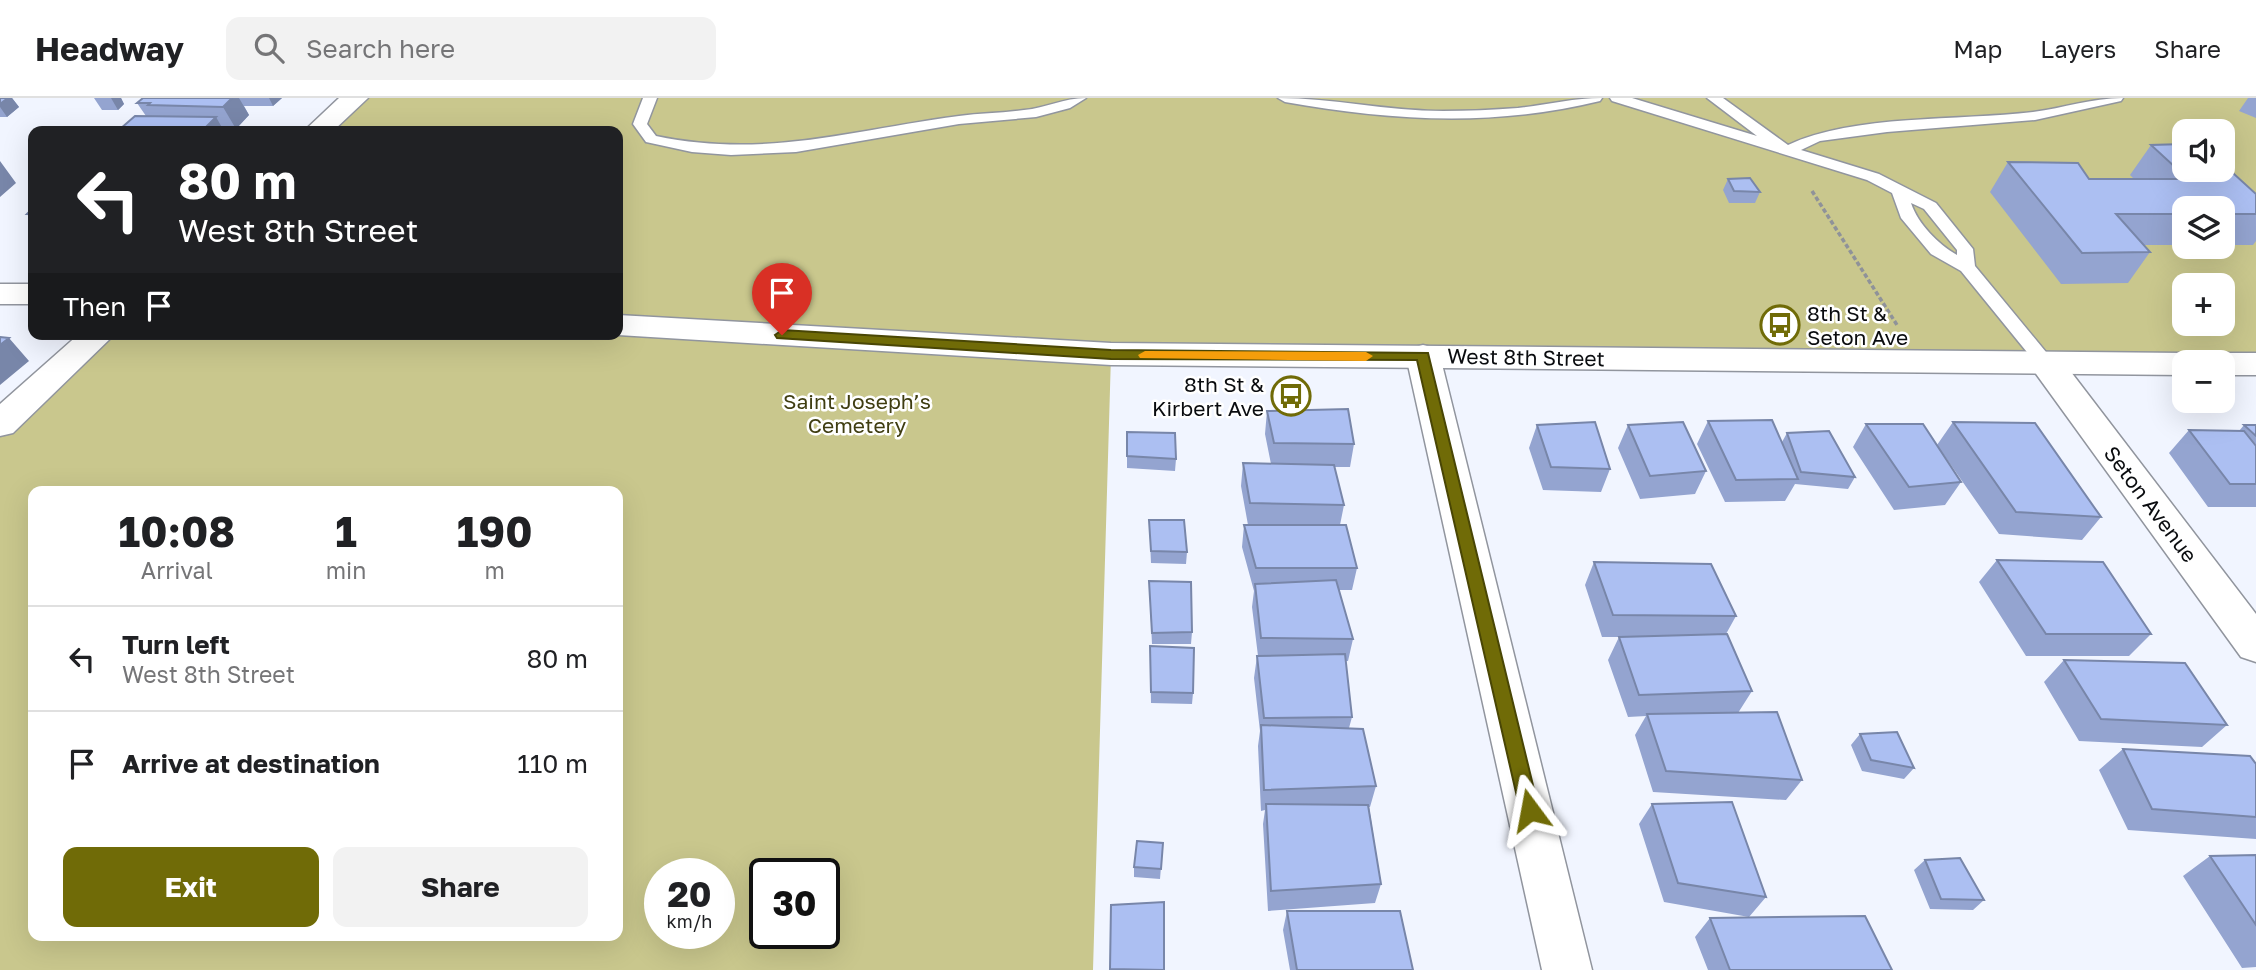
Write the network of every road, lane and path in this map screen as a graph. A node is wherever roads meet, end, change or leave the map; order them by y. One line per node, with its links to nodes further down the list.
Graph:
1 (355, 98): 9 (street)
2 (650, 98): 3 (lane)
3 (1079, 98)
4 (1286, 98): 5 (lane)
5 (1595, 98)
6 (1617, 98): 10 (lane)
7 (1714, 98): 10 (lane)
8 (2116, 98): 10 (lane)
9 (323, 126)
10 (1787, 151): 16 (path); 17 (lane)
11 (0, 293): 12 (street)
12 (28, 294)
13 (623, 325): 15 (street, West 8th Street)
14 (92, 340): 21 (street)
15 (1423, 356): 16 (street, West 8th Street); 23 (street)
16 (1920, 362): 17 (street, West 8th Street)
17 (2046, 363): 18 (street, West 8th Street); 22 (street, Seton Avenue)
18 (2172, 364)
19 (2235, 364): 20 (street)
20 (2256, 364)
21 (0, 424)
22 (2256, 645)
23 (1567, 970)

